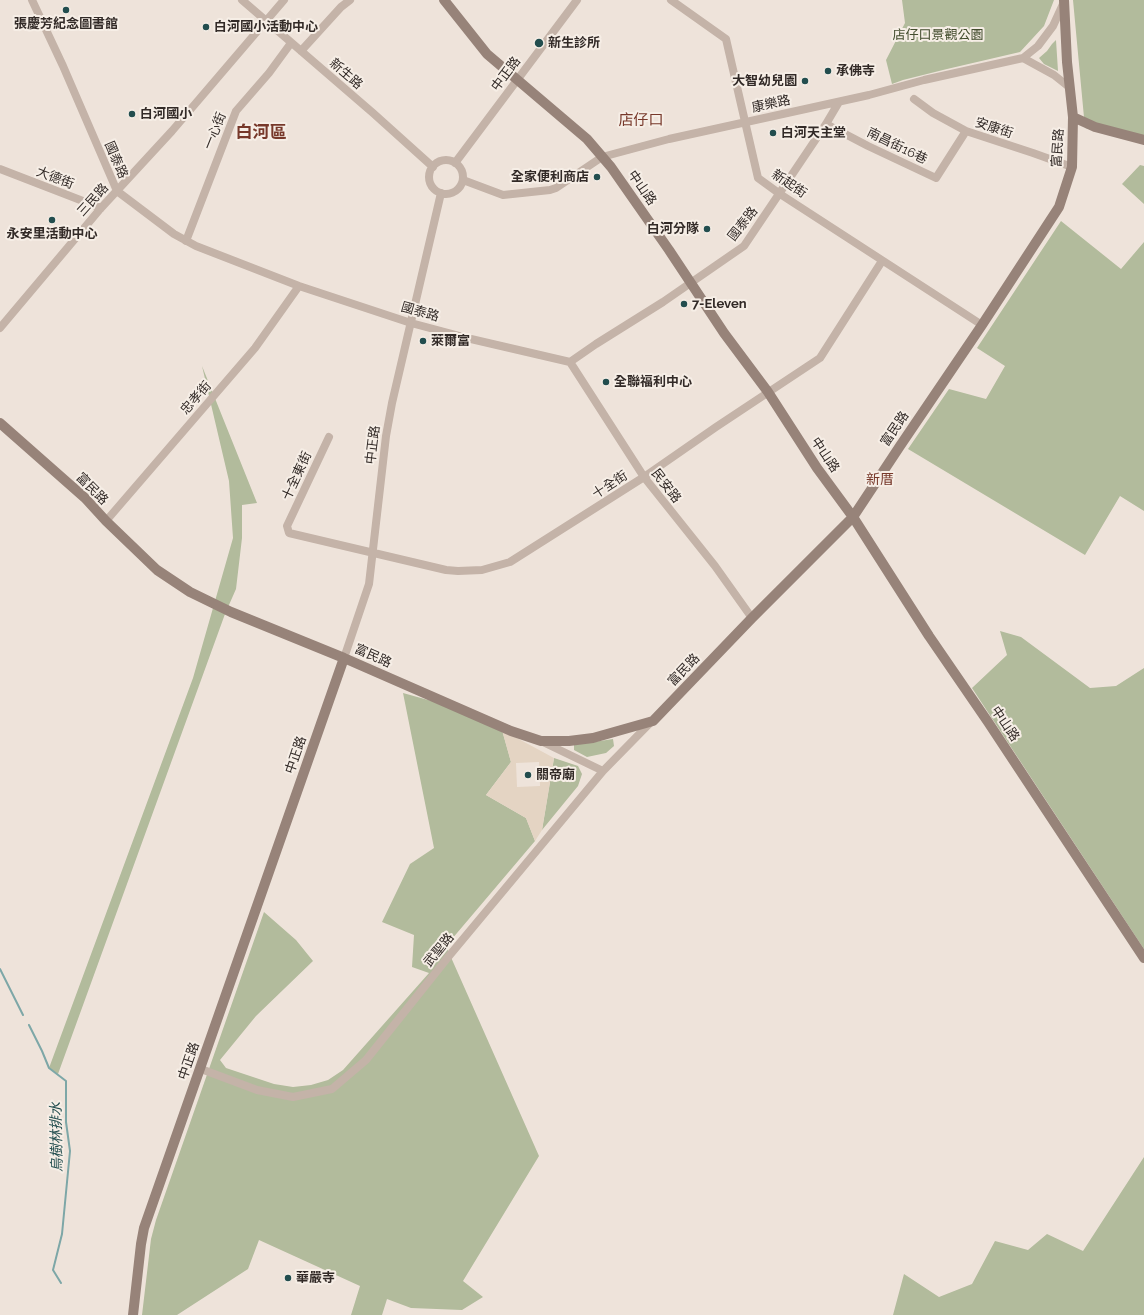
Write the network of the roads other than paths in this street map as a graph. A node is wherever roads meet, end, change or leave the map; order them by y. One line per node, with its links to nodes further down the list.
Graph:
1 (32, 0): 28 (street, 國泰路)
2 (242, 0): 9 (street, 新生路)
3 (284, 0): 9 (street, 三民路)
4 (350, 0): 11 (street)
5 (444, 0): 13 (main road, 中山路)
6 (577, 0): 13 (street, 中正路)
7 (671, 0): 18 (street, 新起街)
8 (1064, 0): 12 (street, 康樂路); 14 (main road, 富民路)
9 (266, 21): 10 (street, 新生路); 28 (street, 三民路)
10 (291, 43): 11 (street, 新生路); 32 (street, 一心街)
11 (301, 51): 24 (street, 新生路)
12 (1023, 58): 14 (street); 16 (street, 康樂路)
13 (517, 81): 22 (main road, 中山路); 23 (street, 中正路)
14 (1069, 87): 17 (main road, 富民路)
15 (914, 99): 20 (street, 安康街)
16 (839, 102): 18 (street, 康樂路); 19 (street, 國泰路)
17 (1073, 117): 21 (main road); 25 (main road, 富民路)
18 (746, 122): 22 (street, 康樂路); 30 (street, 新起街)
19 (826, 124): 20 (street, 南昌街16巷); 30 (street, 國泰路)
20 (966, 131): 25 (street, 安康街)
21 (1144, 140)
22 (602, 157): 27 (street, 康樂路); 34 (main road, 中山路)
23 (455, 163): 24 (street); 27 (street)
24 (433, 166): 29 (street)
25 (1072, 168): 37 (main road, 富民路)
26 (0, 169): 31 (street, 大德街)
27 (463, 180): 29 (street)
28 (117, 191): 31 (street, 三民路); 32 (street, 國泰路)
29 (441, 193): 36 (street, 中正路)
30 (780, 194): 33 (street, 新起街); 34 (street, 國泰路)
31 (101, 208): 38 (street, 三民路)
32 (186, 241): 35 (street, 國泰路)
33 (882, 261): 37 (street, 新起街); 40 (street, 十全街)
34 (691, 283): 39 (street, 國泰路); 40 (main road, 中山路)
35 (299, 286): 36 (street, 國泰路); 45 (street, 忠孝街)
36 (411, 323): 39 (street, 國泰路); 47 (street, 中正路)
37 (982, 325): 44 (main road, 富民路)
38 (0, 328)
39 (570, 362): 43 (street, 民安路)
40 (768, 392): 43 (street, 十全街); 44 (main road, 中山路)
41 (0, 422): 45 (main road, 富民路)
42 (328, 437): 46 (street, 十全東街)
43 (644, 477): 47 (street, 十全街); 48 (street, 民安路)
44 (853, 517): 48 (main road, 富民路); 53 (main road, 中山路)
45 (106, 521): 49 (main road, 富民路)
46 (287, 526): 47 (street, 十全街)
47 (373, 553): 49 (street, 中正路)
48 (752, 618): 50 (main road, 富民路)
49 (344, 658): 51 (main road, 富民路); 54 (main road, 中正路)
50 (653, 720): 51 (main road, 富民路); 52 (street, 武聖路)
51 (540, 740): 52 (street)
52 (603, 771): 54 (street, 武聖路)
53 (1144, 958)
54 (201, 1069): 55 (main road, 中正路)
55 (134, 1315)

